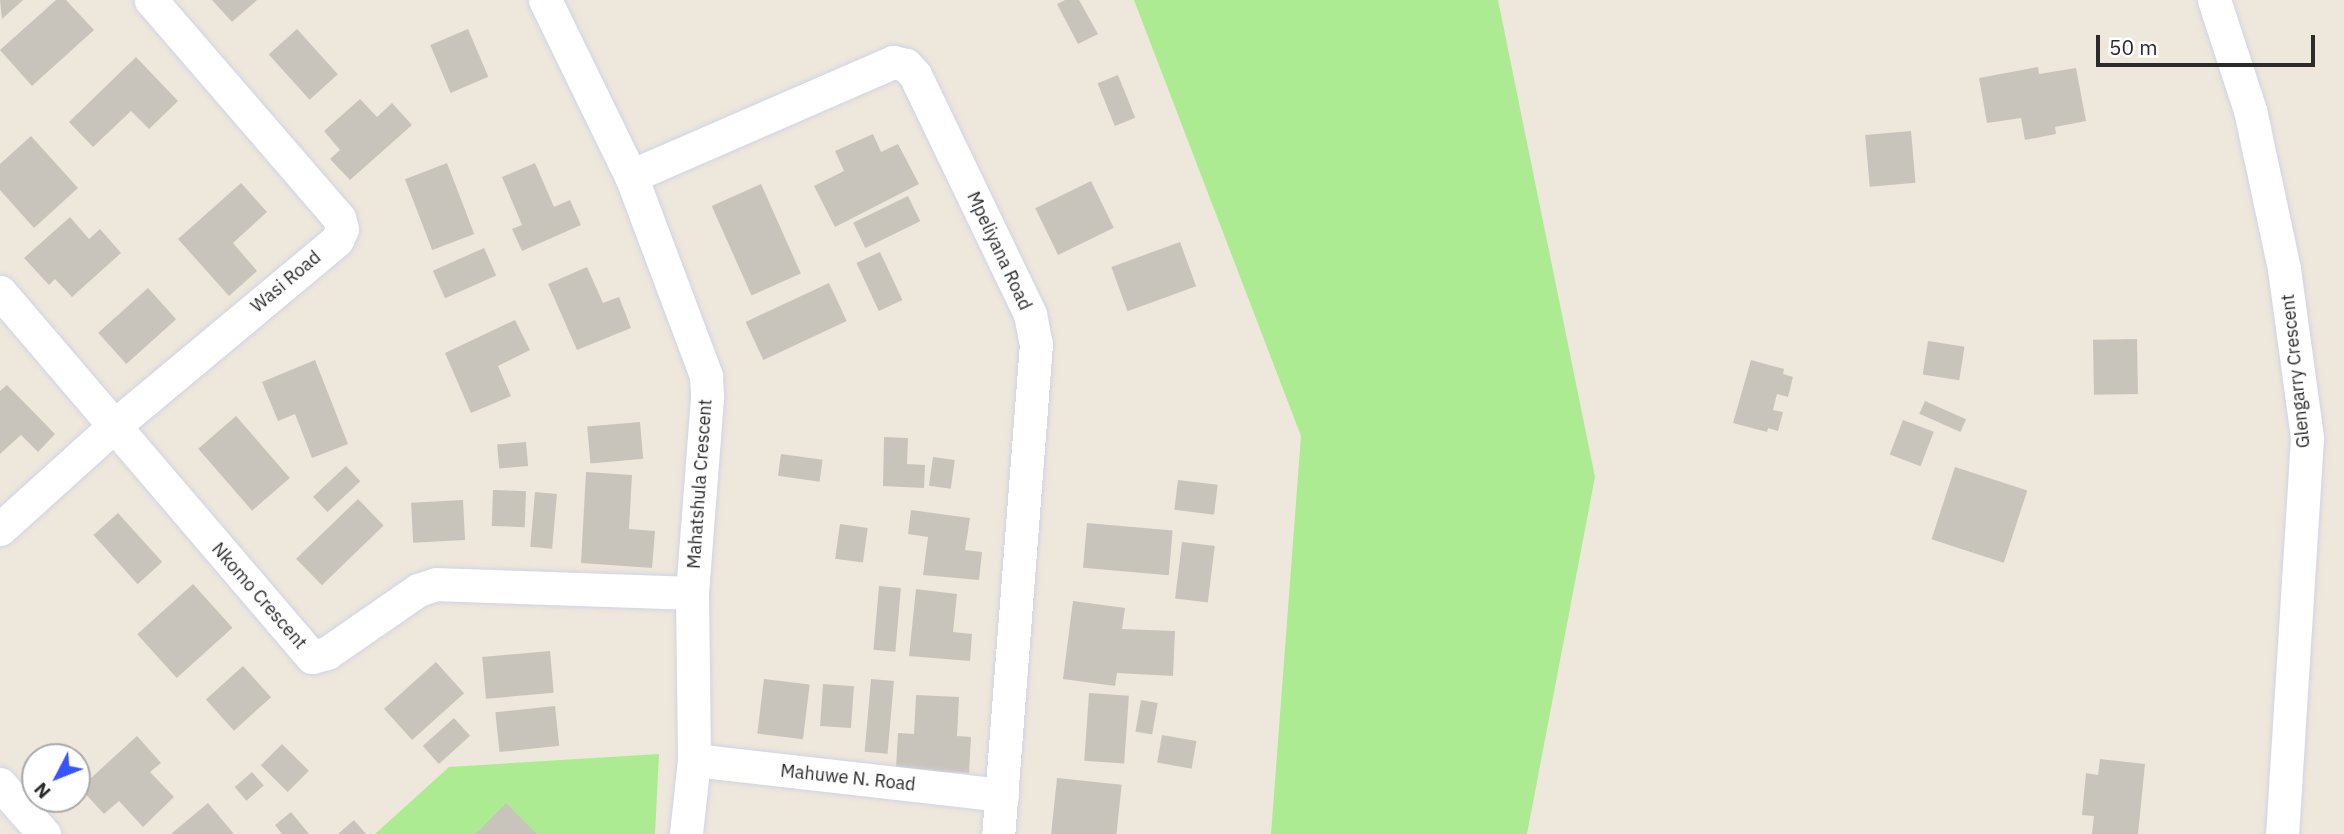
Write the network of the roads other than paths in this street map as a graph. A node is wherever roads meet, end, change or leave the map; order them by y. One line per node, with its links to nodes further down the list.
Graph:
1 (151, 0): 6 (street, Wasi Road)
2 (545, 0): 4 (street, Mahatshula Crescent)
3 (2214, 0): 15 (street, Glengarry Crescent)
4 (631, 176): 8 (street, Mahatshula Crescent); 10 (street, Mpeliyana Road)
5 (0, 292): 6 (street, Nkomo Crescent)
6 (114, 426): 7 (street, Wasi Road); 8 (street, Nkomo Crescent)
7 (0, 529)
8 (692, 593): 9 (street, Mahatshula Crescent)
9 (694, 760): 10 (street, Mahuwe N. Road); 13 (street, Mahatshula Crescent)
10 (1002, 795): 14 (street, Mpeliyana Road)
11 (5, 799): 12 (street)
12 (44, 834)
13 (687, 834)
14 (998, 834)
15 (2282, 834)

